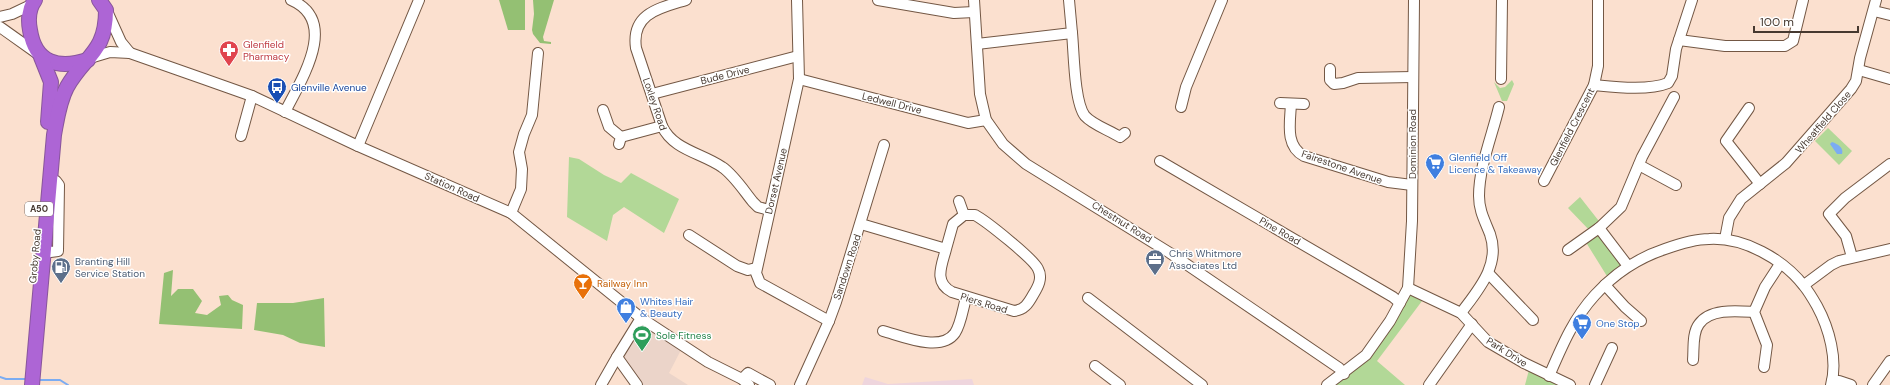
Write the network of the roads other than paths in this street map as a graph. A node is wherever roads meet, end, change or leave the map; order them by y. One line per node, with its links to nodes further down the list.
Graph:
1 (291, 0): 47 (street)
2 (419, 0): 53 (street)
3 (686, 0): 37 (street, Loxley Road)
4 (797, 0): 28 (street, Dorset Avenue)
5 (878, 0): 18 (street)
6 (974, 0): 18 (street)
7 (1069, 0): 22 (street)
8 (1222, 0): 43 (street)
9 (1414, 0): 32 (street, Dominion Road)
10 (1502, 0): 34 (street)
11 (1598, 0): 36 (street, Glenfield Crescent)
12 (1692, 0): 23 (street)
13 (1803, 0): 23 (street)
14 (1876, 0): 17 (street, Wheatfield Close)
15 (33, 2): 20 (street); 27 (highway, A50)
16 (104, 4): 25 (street); 29 (highway, A50)
17 (1874, 11): 19 (street); 31 (street, Wheatfield Close)
18 (974, 12): 24 (street)
19 (1890, 15)
20 (0, 17)
21 (0, 27): 27 (street)
22 (1072, 33): 24 (street); 50 (street)
23 (1680, 40): 36 (street)
24 (976, 44): 48 (street)
25 (130, 52): 29 (street, Station Road); 38 (street, Station Road)
26 (538, 53): 63 (street)
27 (40, 56): 29 (highway); 95 (highway, Groby Road / A50)
28 (798, 56): 33 (street, Dorset Avenue); 37 (street, Bude Drive)
29 (89, 59): 95 (highway, Groby Road / A50)
30 (1330, 69): 32 (street)
31 (1859, 70): 35 (street); 58 (street, Wheatfield Close)
32 (1413, 77): 59 (street, Dominion Road)
33 (799, 79): 48 (street, Ledwell Drive); 62 (street, Dorset Avenue)
34 (1501, 79)
35 (1890, 79)
36 (1594, 85): 57 (street, Glenfield Crescent)
37 (652, 94): 49 (street, Loxley Road)
38 (252, 96): 47 (street, Station Road); 51 (street)
39 (1674, 97): 56 (street)
40 (1280, 103): 41 (street)
41 (1291, 104): 42 (street); 59 (street, Fairestone Avenue)
42 (1304, 104)
43 (1180, 107)
44 (1499, 108): 76 (street)
45 (1748, 108): 58 (street)
46 (603, 110): 49 (street)
47 (285, 112): 53 (street, Station Road)
48 (986, 120): 98 (street, Chestnut Road)
49 (662, 126): 62 (street, Loxley Road)
50 (1125, 133)
51 (241, 136)
52 (884, 145): 65 (street, Sandown Road)
53 (358, 146): 63 (street, Station Road)
54 (1160, 160): 82 (street, Pine Road)
55 (1890, 164): 72 (street)
56 (1639, 165): 60 (street); 66 (street)
57 (1544, 181)
58 (1760, 184): 68 (street, Wheatfield Close)
59 (1412, 185): 79 (street, Dominion Road)
60 (1676, 185)
61 (959, 199): 64 (street)
62 (769, 210): 75 (street, Dorset Avenue)
63 (511, 213): 85 (street, Station Road)
64 (964, 215): 69 (street, Piers Road); 80 (street, Piers Road)
65 (861, 224): 69 (street); 87 (street, Sandown Road)
66 (1599, 228): 71 (street); 74 (street)
67 (689, 235): 75 (street)
68 (1725, 239): 73 (street); 74 (street)
69 (946, 248): 80 (street, Piers Road)
70 (1890, 249): 72 (street)
71 (1568, 250)
72 (1852, 257): 78 (street)
73 (1780, 264): 78 (street); 83 (street)
74 (1628, 266): 77 (street)
75 (756, 268): 87 (street)
76 (1489, 274): 84 (street); 86 (street)
77 (1605, 285): 88 (street); 99 (street)
78 (1804, 286): 102 (street)
79 (1408, 288): 82 (street); 84 (street, Park Drive)
80 (966, 298): 90 (street)
81 (1088, 298): 110 (street)
82 (1400, 303): 98 (street)
83 (1754, 312): 93 (street); 97 (street)
84 (1461, 313): 89 (street, Park Drive)
85 (641, 318): 92 (street); 100 (street, Station Road)
86 (1533, 320)
87 (829, 321): 108 (street, Sandown Road)
88 (1641, 321)
89 (1472, 324): 99 (street, Park Drive); 101 (street)
90 (883, 331)
91 (1607, 352): 113 (street)
92 (617, 357): 105 (street); 106 (street)
93 (1693, 360)
94 (1890, 361): 115 (street)
95 (30, 364): 103 (highway, Groby Road / A50); 104 (highway, Groby Road / A50)
96 (1095, 366): 109 (street)
97 (1764, 366)
98 (1344, 374): 111 (street)
99 (1549, 376): 112 (street, Park Drive)
100 (745, 382): 107 (street, Station Road)
101 (1435, 383)
102 (1831, 383): 114 (street)
103 (24, 385)
104 (32, 385)
105 (601, 385)
106 (637, 385)
107 (770, 385)
108 (800, 385)
109 (1120, 385)
110 (1202, 385)
111 (1327, 385)
112 (1570, 385)
113 (1595, 385)
114 (1851, 385)
115 (1873, 385)

